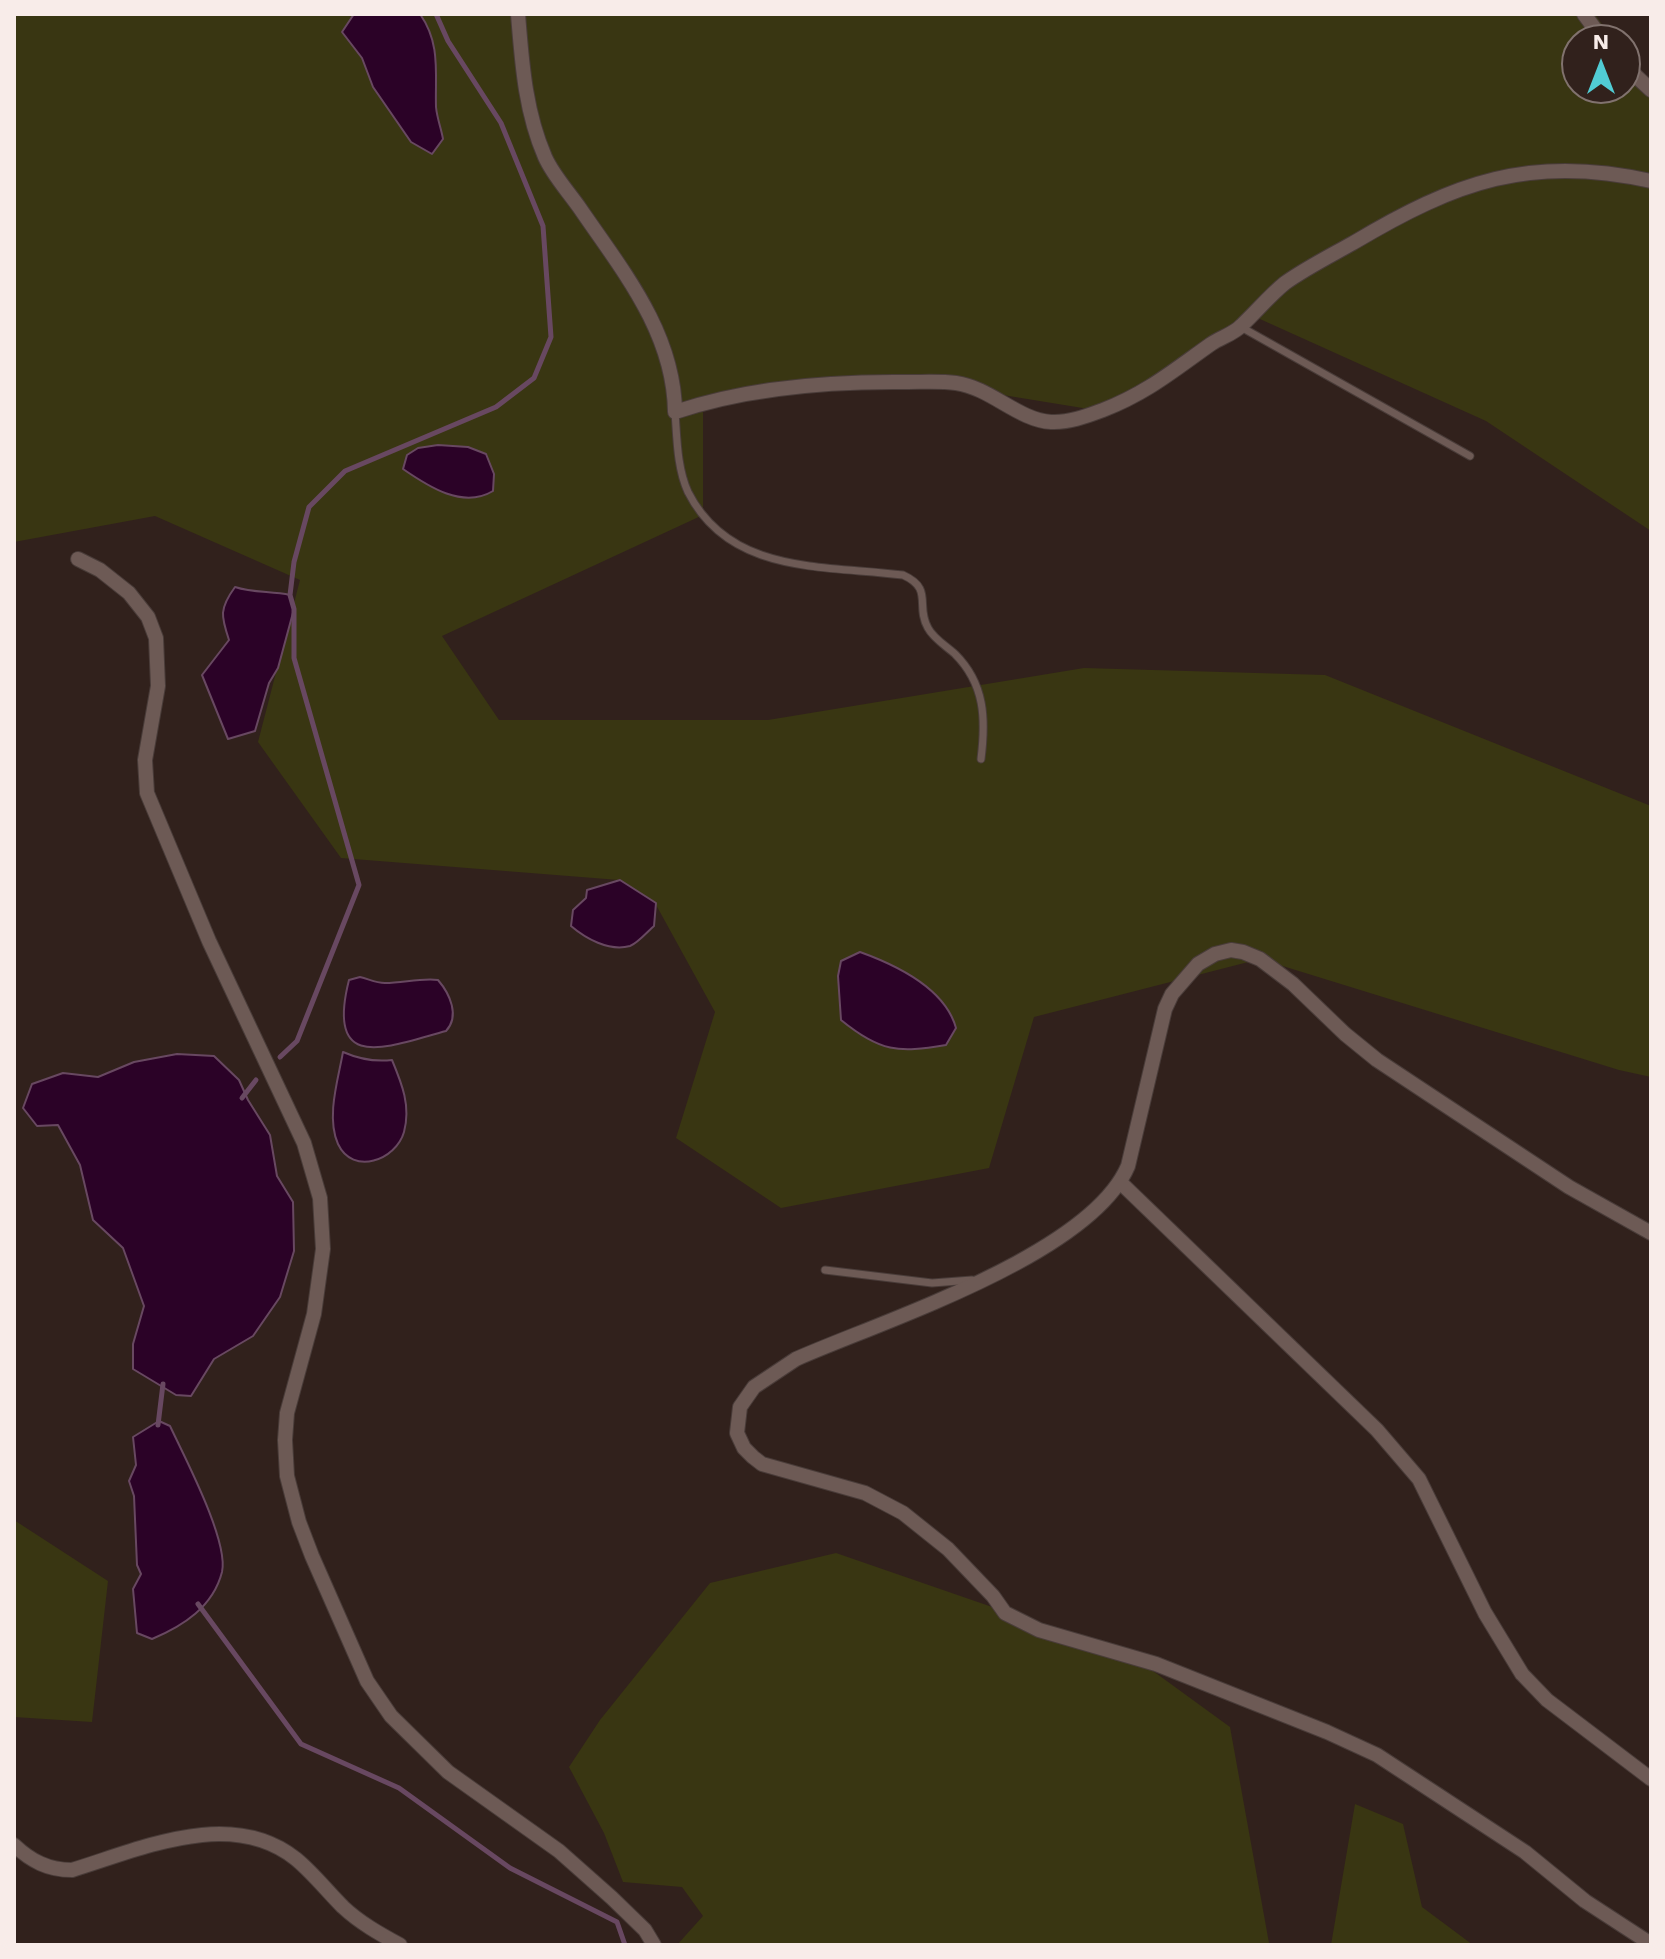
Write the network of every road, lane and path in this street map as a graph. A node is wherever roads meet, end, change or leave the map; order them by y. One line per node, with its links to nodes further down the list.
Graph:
1 (518, 14): 4 (street)
2 (1651, 181): 3 (street)
3 (1241, 327): 4 (street); 5 (lane)
4 (675, 412): 7 (lane)
5 (1470, 456)
6 (78, 559): 16 (street)
7 (981, 759)
8 (1121, 1183): 9 (street); 11 (street); 12 (street)
9 (1651, 1233)
10 (825, 1270): 11 (lane)
11 (982, 1280): 14 (street)
12 (1651, 1779)
13 (14, 1845): 15 (street)
14 (1651, 1944)
15 (400, 1945)
16 (654, 1945)

